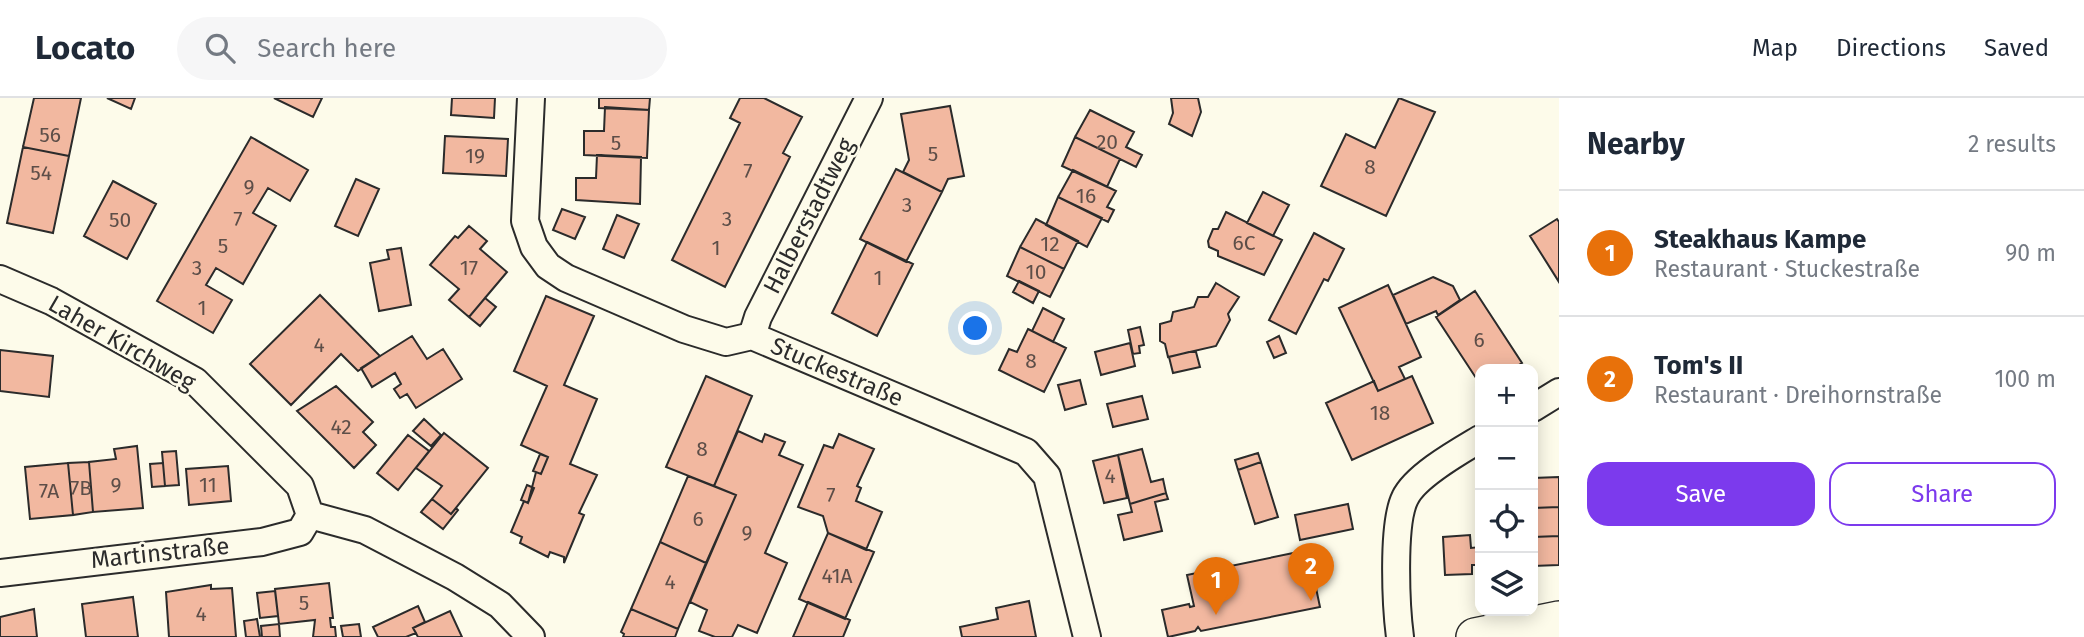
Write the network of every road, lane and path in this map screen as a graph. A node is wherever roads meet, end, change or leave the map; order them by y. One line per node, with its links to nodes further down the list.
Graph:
1 (531, 98): 4 (street, Stuckestraße)
2 (869, 98): 4 (street, Halberstadtweg)
3 (0, 279): 8 (street, Laher Kirchweg)
4 (752, 336): 12 (street, Stuckestraße)
5 (1559, 392): 6 (street)
6 (1538, 405)
7 (1475, 442): 13 (street)
8 (310, 515): 9 (street, Martinstraße); 11 (street)
9 (0, 573)
10 (1559, 620): 14 (street)
11 (531, 637)
12 (1087, 637)
13 (1400, 637)
14 (1475, 637)

